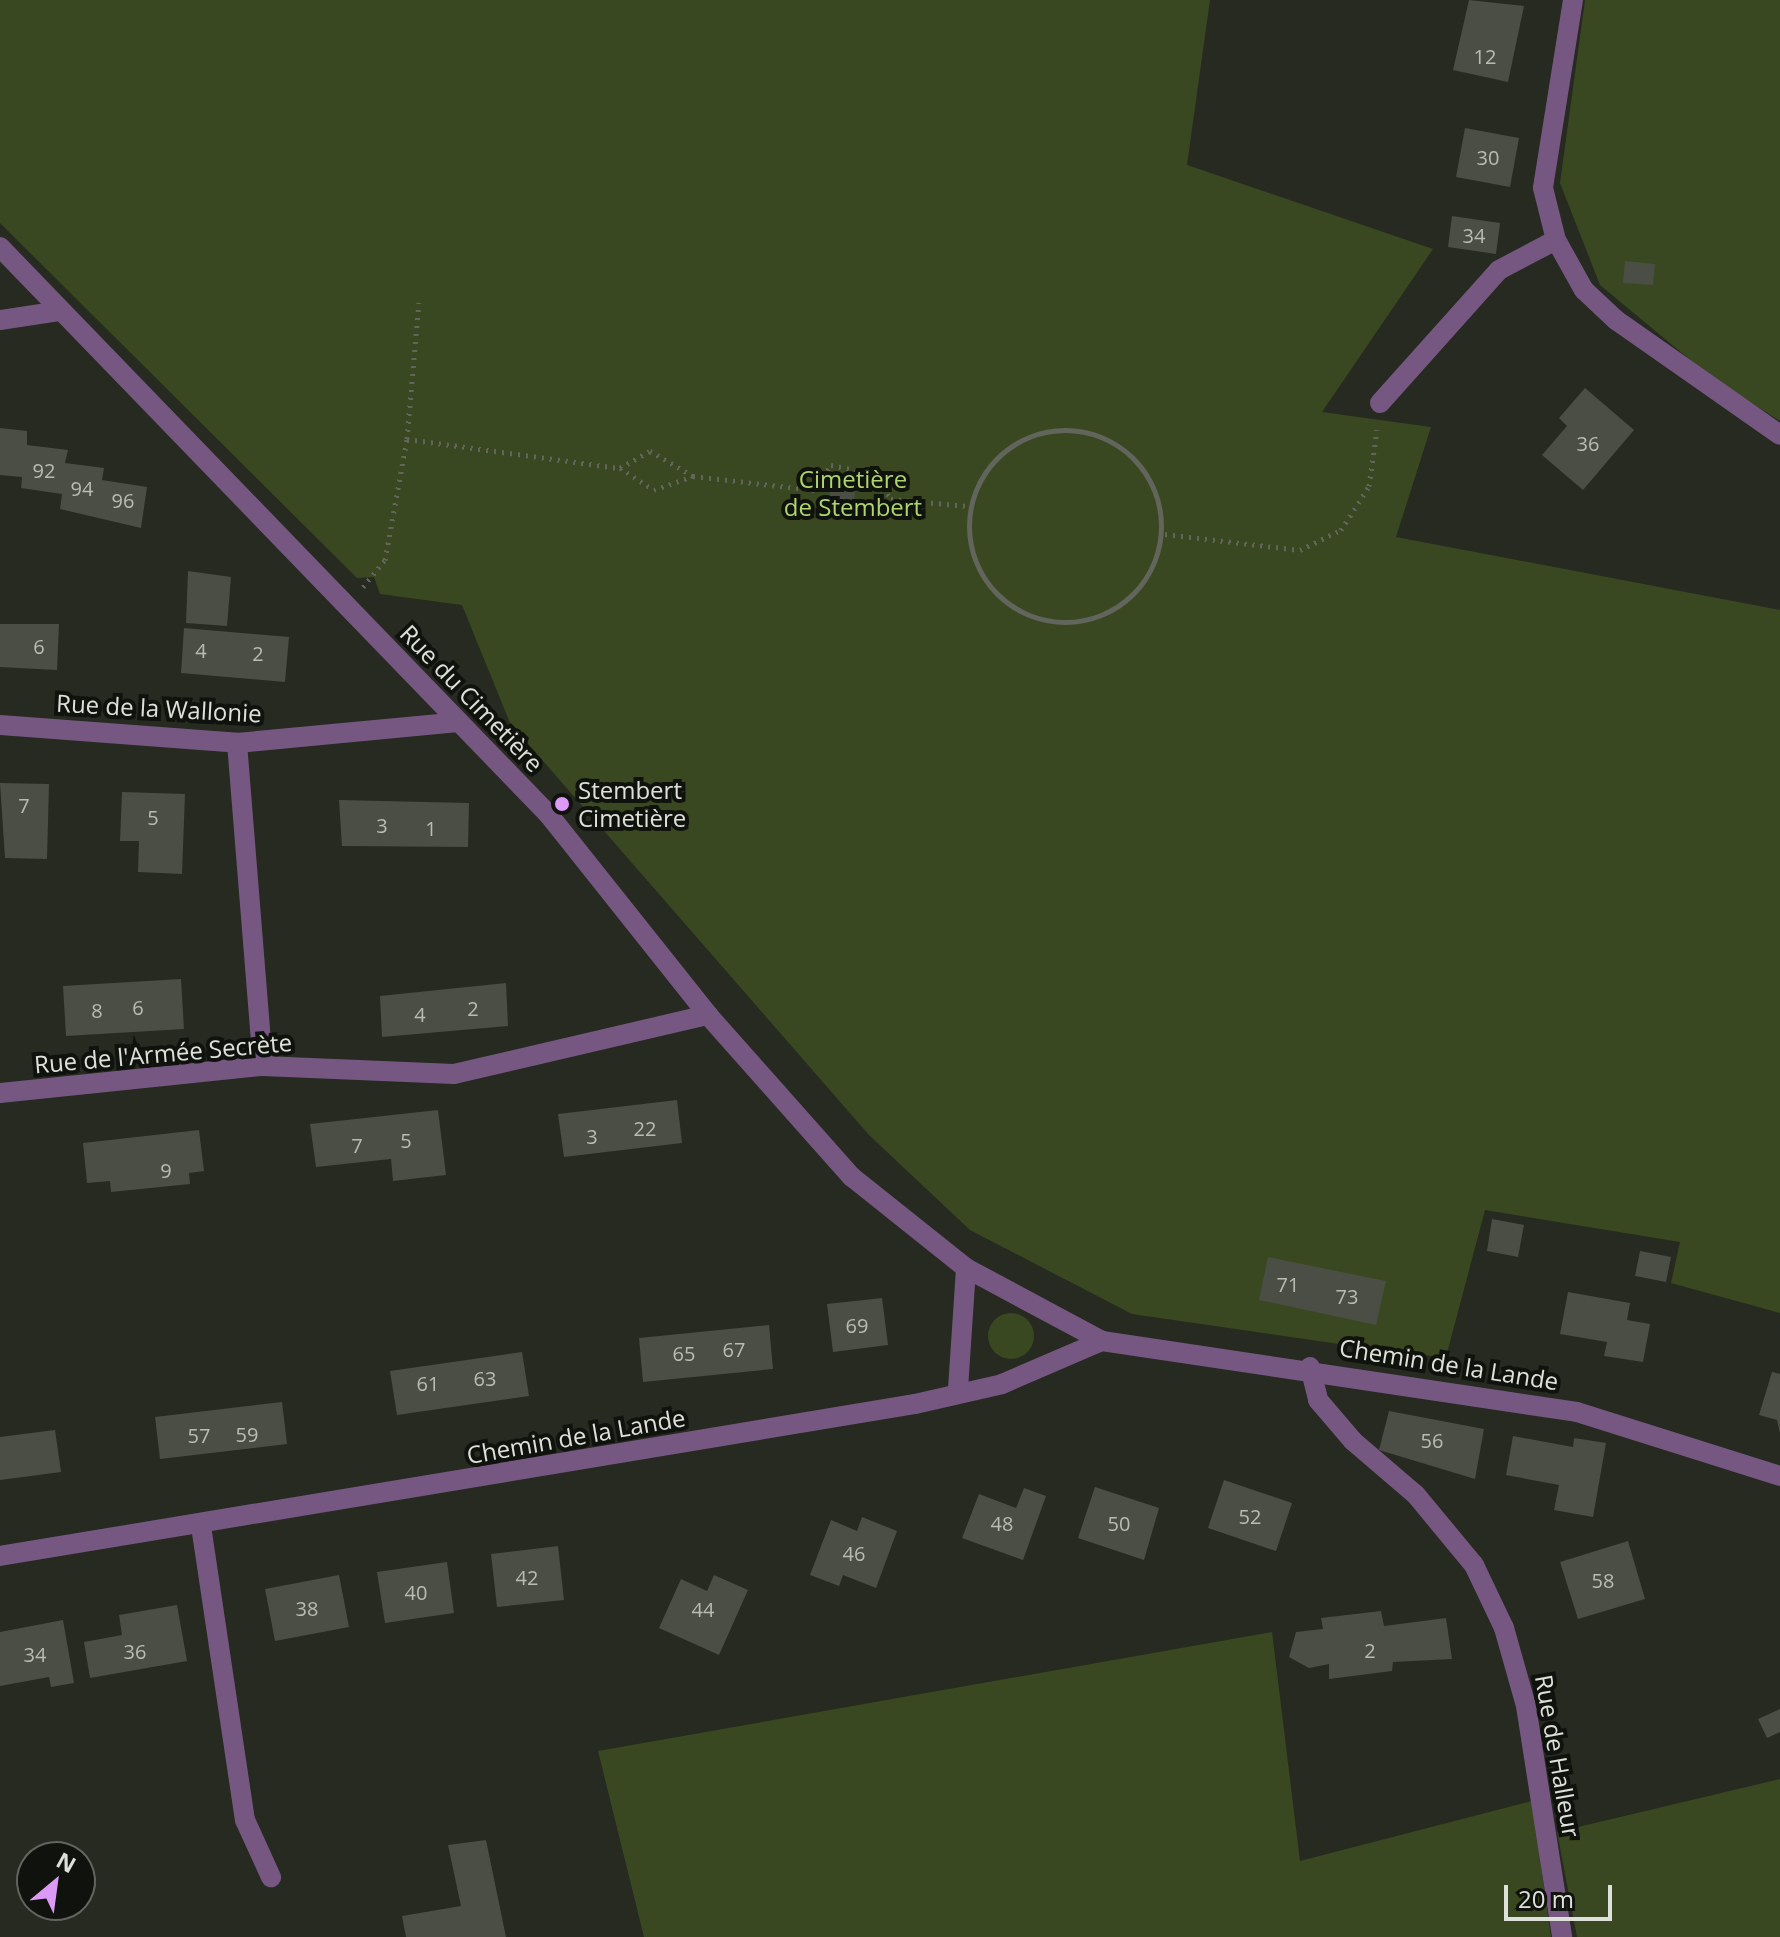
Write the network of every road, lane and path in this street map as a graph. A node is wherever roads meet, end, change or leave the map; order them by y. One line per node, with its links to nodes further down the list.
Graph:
1 (1573, 0): 2 (street)
2 (1556, 240): 7 (street); 8 (street)
3 (0, 247): 5 (street, Rue du Cimetière)
4 (419, 303): 9 (path)
5 (60, 311): 6 (street); 14 (street, Rue du Cimetière)
6 (0, 320)
7 (1380, 403): 13 (path)
8 (1780, 435)
9 (407, 439): 10 (path); 14 (path)
10 (620, 468): 11 (path); 11 (path)
11 (693, 476): 12 (path)
12 (968, 506): 13 (path); 13 (path)
13 (1165, 534)
14 (347, 606): 15 (street, Rue du Cimetière)
15 (458, 722): 17 (street, Rue de la Wallonie); 18 (street, Rue du Cimetière)
16 (0, 725): 17 (street, Rue de la Wallonie)
17 (237, 743): 19 (street)
18 (708, 1015): 19 (street, Rue de l'Armée Secrète); 21 (street, Rue du Cimetière)
19 (263, 1066): 20 (street, Rue de l'Armée Secrète)
20 (0, 1093)
21 (966, 1268): 22 (street, Rue du Cimetière); 24 (street)
22 (1102, 1341): 23 (street, Chemin de la Lande); 24 (street, Chemin de la Lande)
23 (1310, 1367): 25 (street, Chemin de la Lande); 29 (street, Rue de Halleur)
24 (958, 1389): 26 (street, Chemin de la Lande)
25 (1780, 1476)
26 (201, 1526): 27 (street, Chemin de la Lande); 28 (street)
27 (0, 1556)
28 (271, 1877)
29 (1562, 1937)

